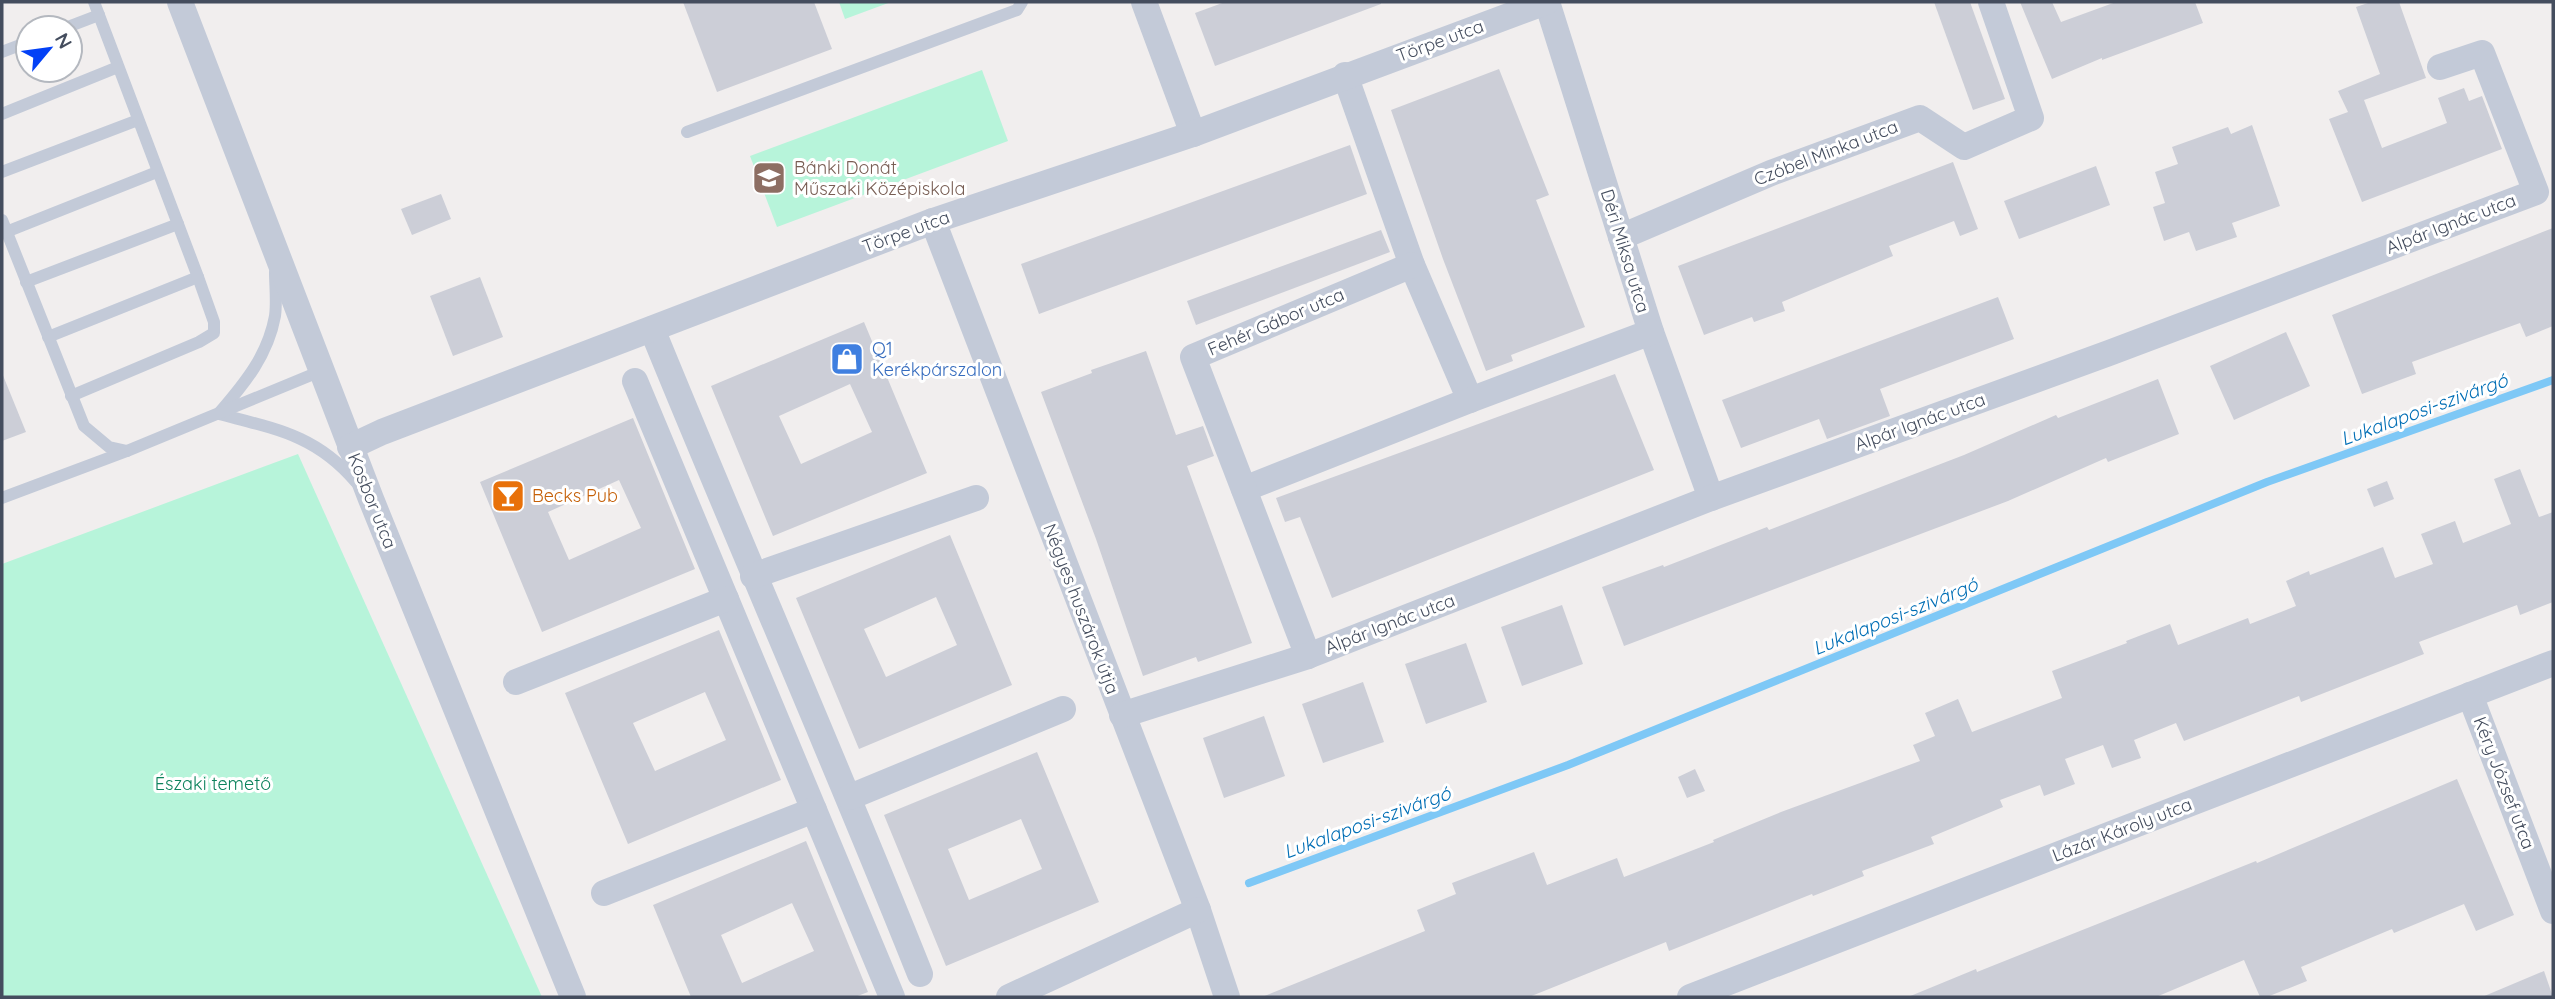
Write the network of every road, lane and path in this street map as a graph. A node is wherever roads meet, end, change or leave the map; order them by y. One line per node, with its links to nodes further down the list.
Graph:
1 (94, 2): 7 (lane)
2 (180, 2): 22 (street, Kosbor utca)
3 (1022, 2): 14 (lane)
4 (1144, 2): 15 (street)
5 (1546, 2): 11 (street, Törpe utca); 21 (street, Déri Miksa utca)
6 (1991, 2): 21 (street, Czóbel Minka utca)
7 (99, 15): 8 (lane); 9 (lane)
8 (84, 21)
9 (118, 67): 12 (lane); 13 (lane)
10 (2440, 67): 39 (street, Alpár Ignác utca)
11 (1345, 75): 15 (street, Törpe utca); 23 (street)
12 (2, 114)
13 (138, 120): 16 (lane); 17 (lane)
14 (687, 132)
15 (1193, 134): 18 (street, Törpe utca)
16 (2, 172)
17 (157, 172): 19 (lane); 20 (lane)
18 (933, 221): 26 (street, Törpe utca); 48 (street, Négyes huszárok útja)
19 (178, 224): 24 (lane); 25 (lane)
20 (4, 226): 25 (lane)
21 (1621, 237): 27 (street, Déri Miksa utca)
22 (275, 250): 29 (street, Kosbor utca); 33 (lane)
23 (1412, 265): 32 (street); 36 (street, Fehér Gábor utca)
24 (198, 277): 28 (lane); 31 (lane)
25 (26, 282): 28 (lane)
26 (652, 329): 34 (street, Törpe utca); 41 (street)
27 (1651, 332): 32 (street); 39 (street, Déri Miksa utca)
28 (48, 337): 31 (lane)
29 (321, 371): 33 (lane); 34 (street, Kosbor utca)
30 (635, 381): 42 (street)
31 (71, 396): 35 (lane)
32 (1470, 400): 36 (street)
33 (219, 414): 35 (lane); 40 (lane)
34 (351, 447): 40 (street, Kosbor utca)
35 (127, 451): 37 (lane)
36 (1244, 489): 43 (street, Fehér Gábor utca)
37 (2, 498)
38 (976, 498): 41 (street)
39 (1711, 498): 43 (street, Alpár Ignác utca)
40 (371, 499): 55 (street, Kosbor utca)
41 (753, 576): 49 (street)
42 (726, 599): 45 (street); 50 (street)
43 (1308, 656): 48 (street, Alpár Ignác utca)
44 (2553, 663): 46 (street, Lázár Károly utca)
45 (516, 682)
46 (2470, 695): 53 (street, Kéry József utca); 59 (street, Lázár Károly utca)
47 (1063, 709): 49 (street)
48 (1122, 715): 52 (street, Négyes huszárok útja)
49 (850, 797): 54 (street)
50 (814, 810): 51 (street); 56 (street)
51 (604, 893)
52 (1198, 910): 57 (street); 58 (street, Négyes huszárok útja)
53 (2553, 911)
54 (920, 974)
55 (573, 997)
56 (892, 997)
57 (1009, 997)
58 (1227, 997)
59 (1690, 997)

